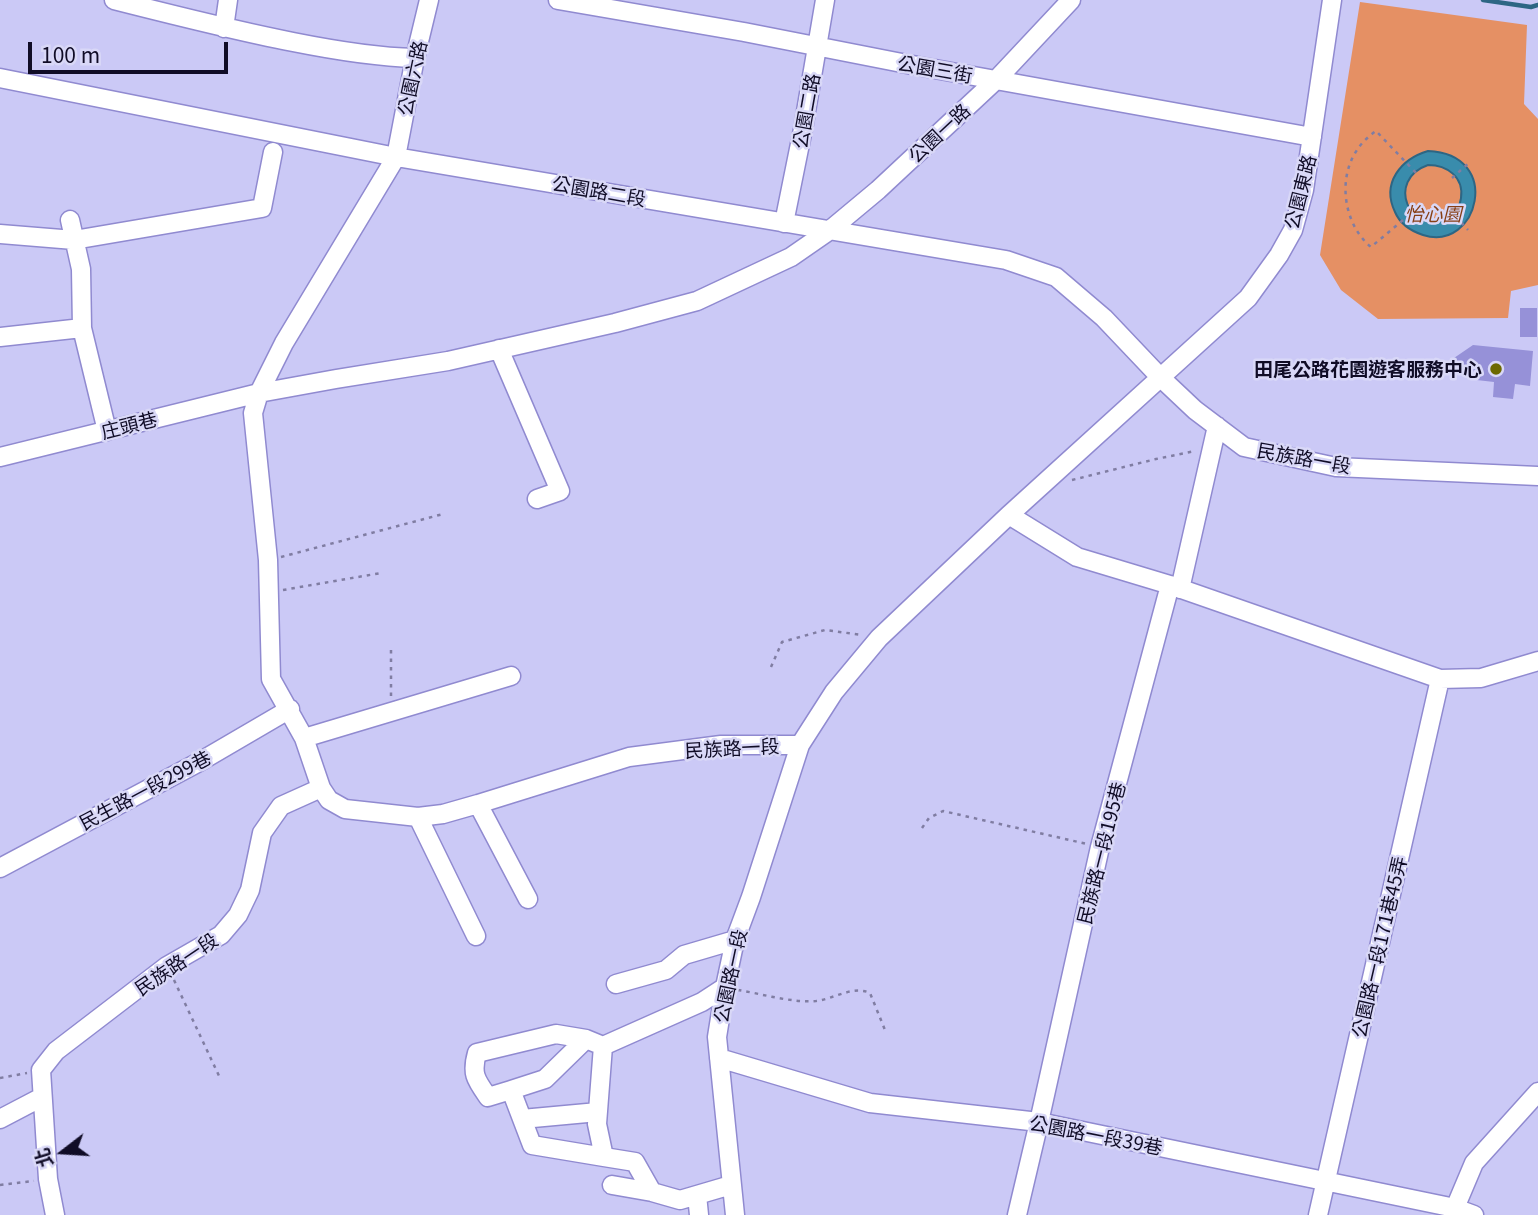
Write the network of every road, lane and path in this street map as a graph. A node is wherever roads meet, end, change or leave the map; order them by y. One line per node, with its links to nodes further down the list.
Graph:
1 (114, 0): 8 (street)
2 (228, 0): 8 (street)
3 (429, 0): 10 (street, 公園六路)
4 (558, 0): 9 (street, 公園三街)
5 (825, 0): 9 (street, 公園二路)
6 (1071, 0): 12 (street, 公園一路)
7 (1332, 0): 13 (street, 公園東路)
8 (224, 28): 10 (street)
9 (817, 47): 12 (street, 公園三街); 22 (street, 公園二路)
10 (415, 58): 15 (street, 公園六路)
11 (0, 78): 15 (street, 公園路二段)
12 (997, 79): 13 (street, 公園三街); 23 (street, 公園一路)
13 (1312, 137): 30 (street, 公園東路)
14 (274, 152): 26 (street)
15 (396, 157): 22 (street, 公園路二段); 31 (street)
16 (1470, 162): 18 (path)
17 (1418, 175): 19 (path)
18 (1452, 178)
19 (1416, 209)
20 (1450, 210): 24 (path)
21 (69, 220): 26 (street)
22 (784, 222): 23 (street, 公園路二段)
23 (830, 230): 29 (street, 公園一路); 30 (street, 公園路二段)
24 (1468, 230)
25 (0, 233): 26 (street)
26 (74, 240): 27 (street)
27 (82, 328): 28 (street); 33 (street)
28 (0, 337)
29 (499, 349): 31 (street, 庄頭巷); 38 (street)
30 (1160, 377): 32 (street, 民族路一段); 40 (street, 民族路一段)
31 (259, 393): 33 (street, 庄頭巷); 41 (street)
32 (1217, 426): 34 (street, 民族路一段195巷); 36 (street, 民族路一段)
33 (107, 431): 35 (street, 庄頭巷)
34 (1212, 447): 37 (path); 43 (street, 民族路一段195巷)
35 (0, 457)
36 (1538, 476)
37 (1064, 482)
38 (537, 499)
39 (443, 514): 41 (path)
40 (1009, 515): 43 (street); 45 (street, 民族路一段)
41 (268, 560): 44 (street)
42 (381, 573): 44 (path)
43 (1175, 587): 50 (street); 59 (street, 民族路一段195巷)
44 (269, 592): 51 (street)
45 (879, 638): 48 (path); 54 (street, 民族路一段)
46 (391, 650): 52 (path)
47 (1538, 661): 50 (street)
48 (771, 667)
49 (511, 676): 52 (street)
50 (1440, 679): 82 (street, 公園路一段171巷45弄)
51 (290, 709): 53 (street); 60 (street, 民生路一段299巷)
52 (391, 712): 53 (street)
53 (304, 738): 55 (street)
54 (800, 745): 56 (street, 民族路一段); 63 (street, 公園路一段)
55 (321, 788): 57 (street, 民族路一段); 64 (street, 民族路一段)
56 (478, 804): 57 (street, 民族路一段); 61 (street)
57 (418, 817): 62 (street)
58 (922, 828): 59 (path)
59 (1100, 846): 79 (street, 民族路一段195巷)
60 (0, 868)
61 (527, 899)
62 (477, 936)
63 (735, 940): 65 (street); 66 (street, 公園路一段)
64 (167, 966): 70 (street, 民族路一段); 72 (path)
65 (616, 984)
66 (724, 987): 67 (path); 68 (street); 69 (street, 公園路一段)
67 (885, 1030)
68 (594, 1043): 73 (street); 73 (street); 76 (street)
69 (719, 1058): 79 (street, 公園路一段39巷); 85 (street, 公園路一段)
70 (41, 1070): 71 (path); 75 (street)
71 (0, 1078)
72 (220, 1078)
73 (511, 1090): 78 (street)
74 (1538, 1092): 88 (street)
75 (42, 1097): 77 (street); 81 (street)
76 (598, 1112): 78 (street); 80 (street)
77 (0, 1119)
78 (522, 1119): 80 (street)
79 (1039, 1122): 82 (street, 公園路一段39巷); 92 (street, 民族路一段195巷)
80 (604, 1157): 86 (street)
81 (48, 1179): 83 (path); 89 (street)
82 (1326, 1182): 88 (street, 公園路一段39巷); 93 (street, 公園路一段171巷45弄)
83 (0, 1185)
84 (612, 1185): 86 (street)
85 (731, 1185): 87 (street); 91 (street, 公園路一段)
86 (652, 1192): 87 (street)
87 (697, 1195): 90 (street)
88 (1455, 1208): 94 (street, 公園路一段39巷)
89 (55, 1215)
90 (699, 1215)
91 (734, 1215)
92 (1017, 1215)
93 (1318, 1215)
94 (1474, 1215)

